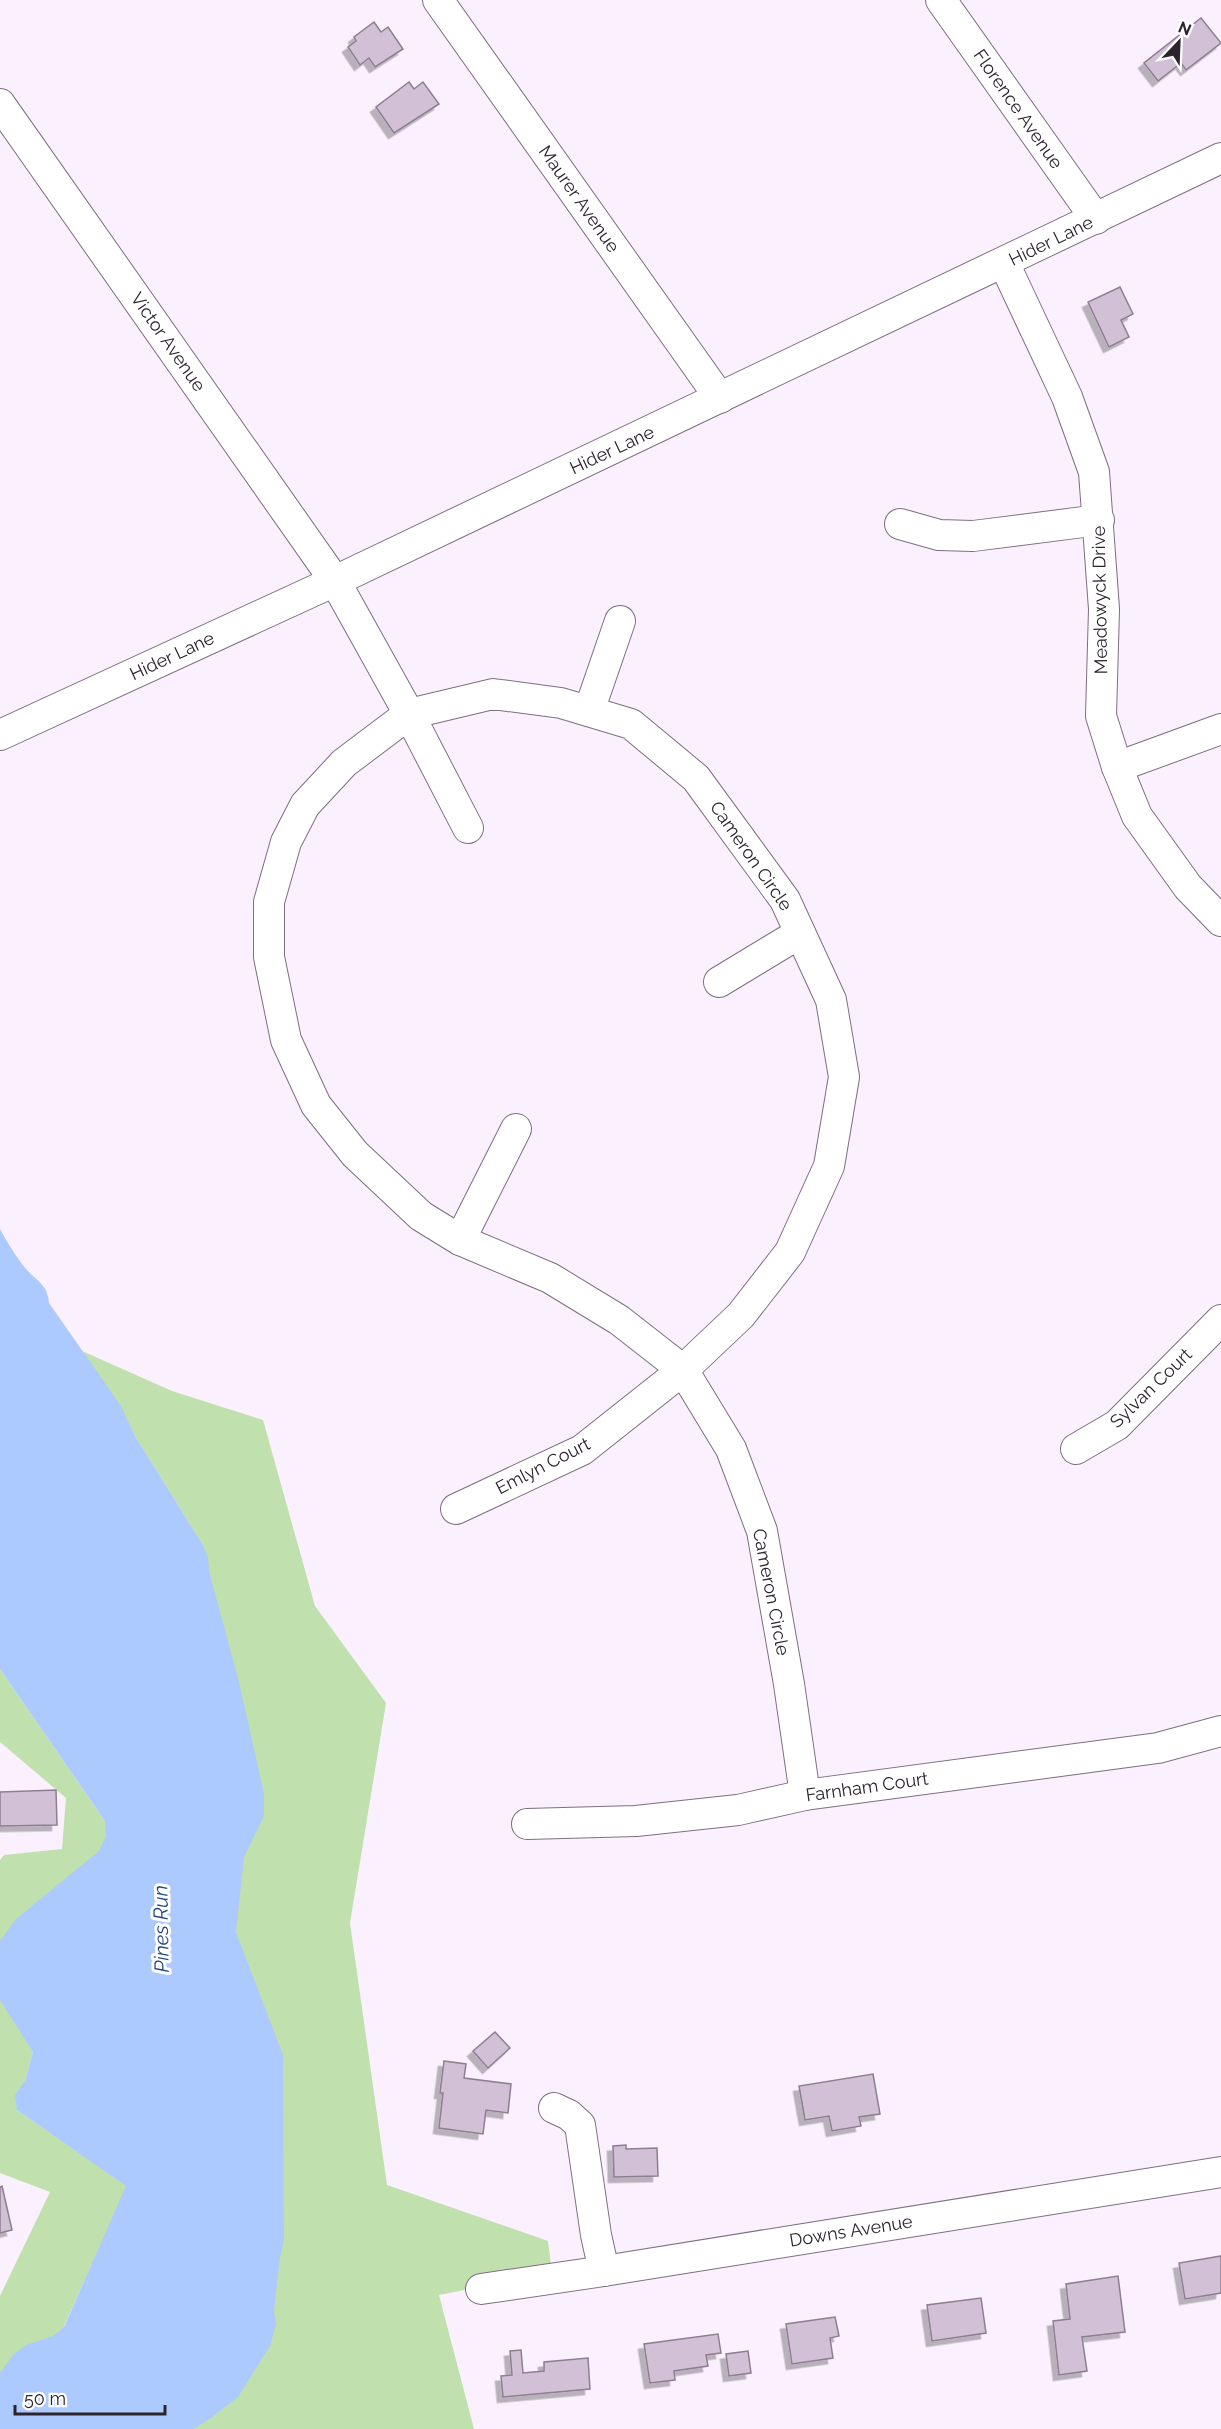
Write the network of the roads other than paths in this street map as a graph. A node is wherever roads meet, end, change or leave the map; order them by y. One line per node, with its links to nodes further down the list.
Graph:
1 (438, 0): 7 (street, Maurer Avenue)
2 (941, 0): 5 (street, Florence Avenue)
3 (0, 104): 10 (street, Victor Avenue)
4 (1221, 158): 5 (street, Hider Lane)
5 (1096, 219): 6 (street, Hider Lane)
6 (1004, 263): 7 (street, Hider Lane); 8 (street, Meadowyck Drive)
7 (720, 399): 10 (street, Hider Lane)
8 (1099, 520): 9 (street); 16 (street, Meadowyck Drive)
9 (900, 524)
10 (335, 581): 13 (street); 14 (street, Hider Lane)
11 (620, 621): 12 (street)
12 (589, 711): 13 (street, Cameron Circle); 19 (street, Cameron Circle)
13 (409, 714): 17 (street); 22 (street, Cameron Circle)
14 (2, 729)
15 (1221, 729): 16 (street)
16 (1117, 767): 18 (street, Meadowyck Drive)
17 (468, 828)
18 (1221, 921)
19 (800, 933): 20 (street); 24 (street, Cameron Circle)
20 (718, 982)
21 (516, 1129): 22 (street)
22 (460, 1240): 24 (street, Cameron Circle)
23 (1221, 1320): 25 (street, Sylvan Court)
24 (683, 1370): 26 (street, Emlyn Court); 28 (street, Cameron Circle)
25 (1076, 1449)
26 (456, 1509)
27 (1213, 1733): 28 (street, Farnham Court)
28 (805, 1795): 29 (street, Farnham Court)
29 (527, 1824)
30 (555, 2108): 32 (street)
31 (1221, 2172): 32 (street, Downs Avenue)
32 (604, 2271): 33 (street, Downs Avenue)
33 (481, 2289)

